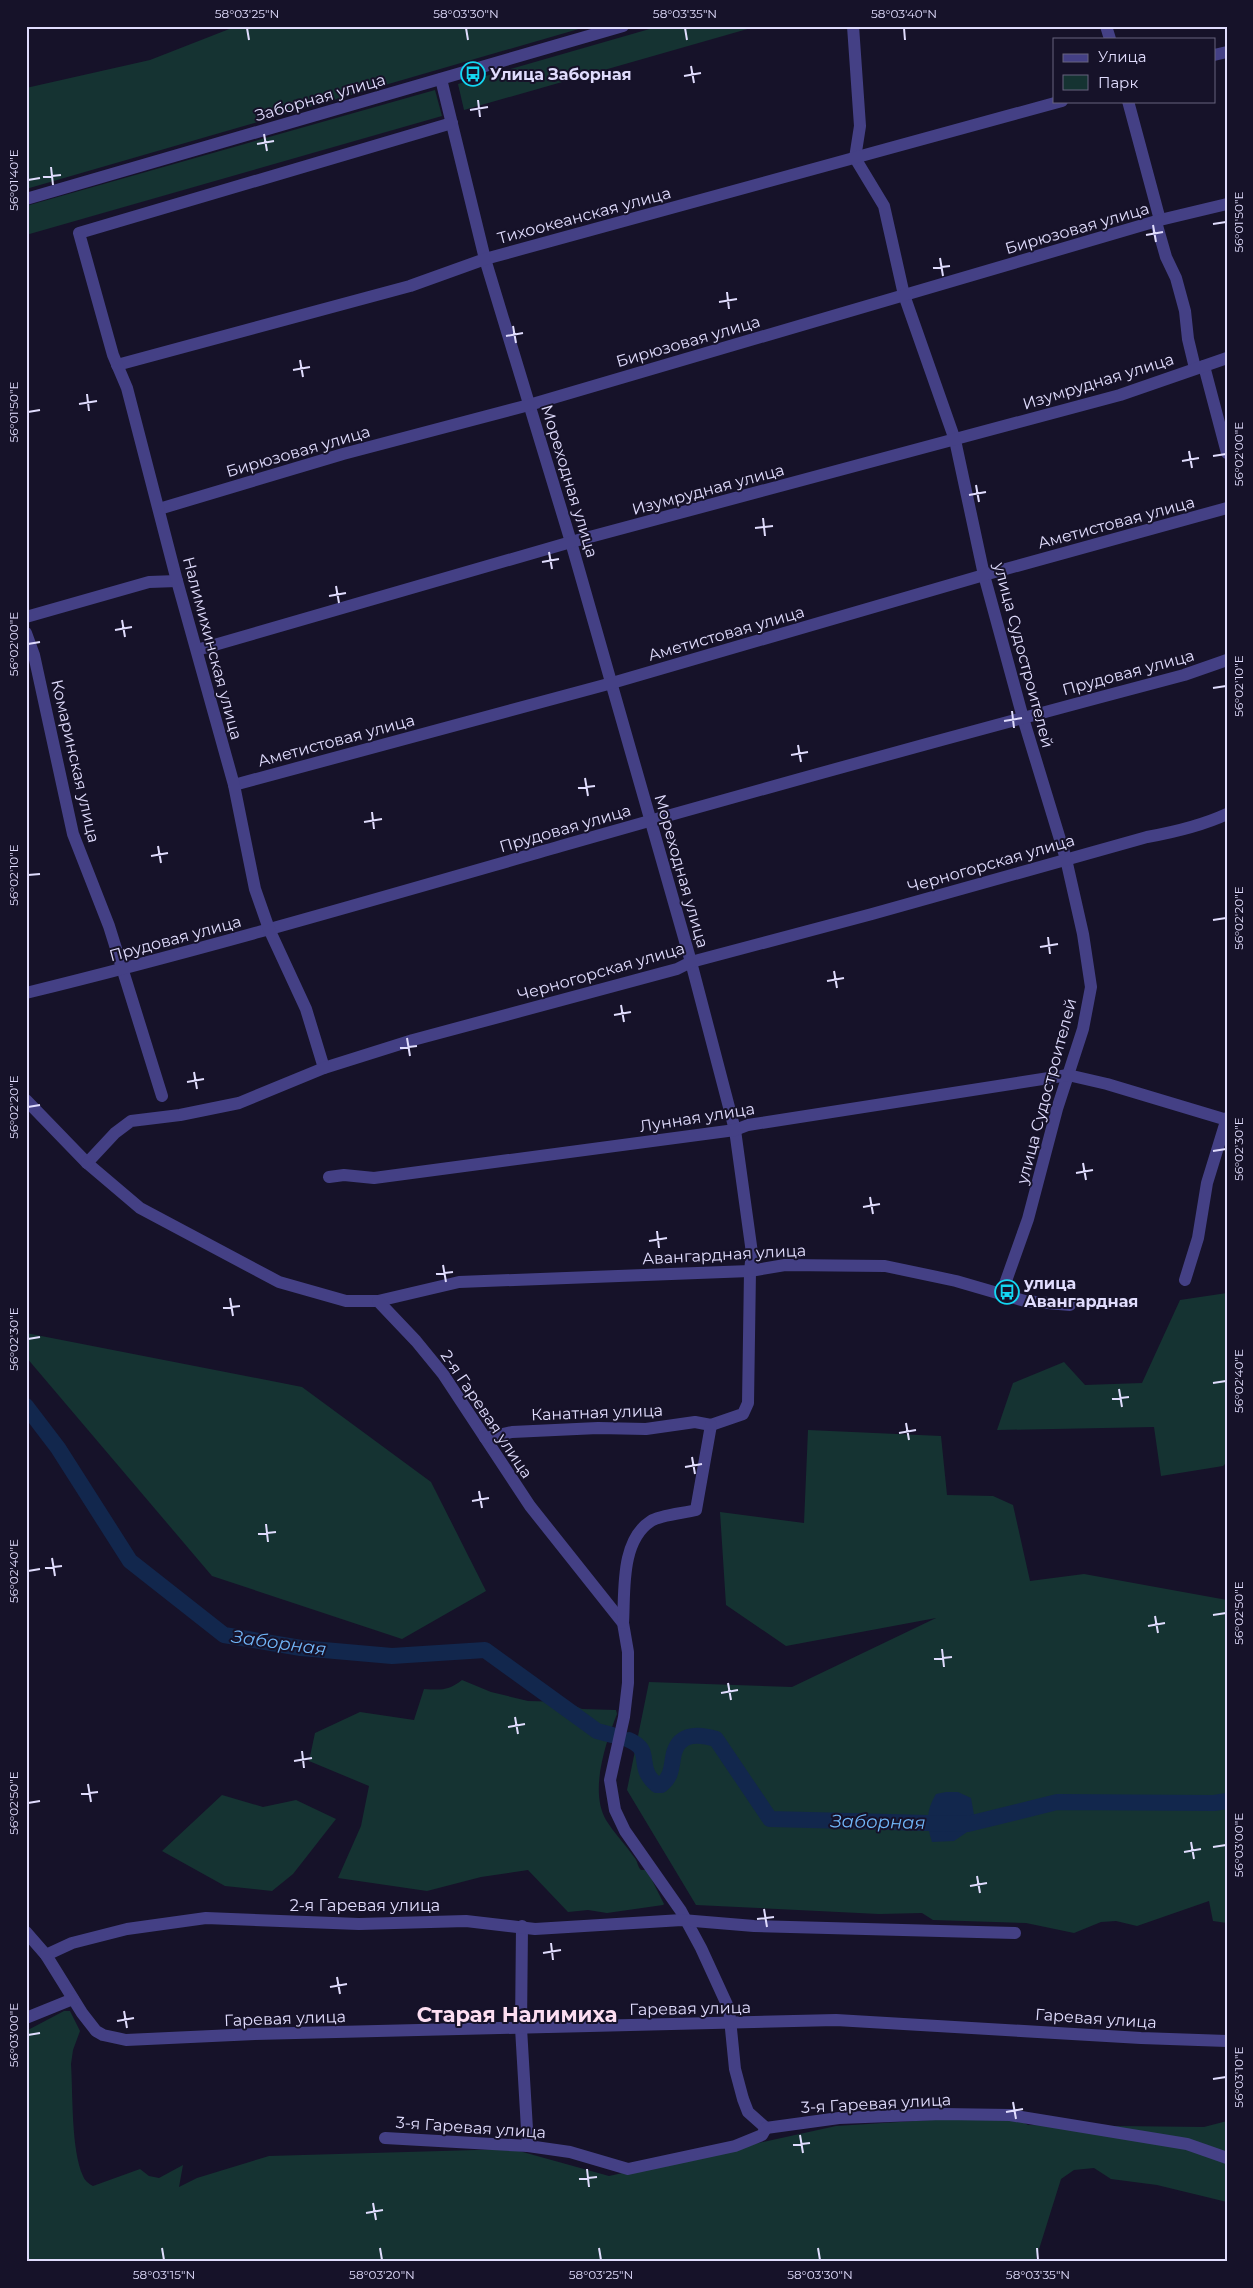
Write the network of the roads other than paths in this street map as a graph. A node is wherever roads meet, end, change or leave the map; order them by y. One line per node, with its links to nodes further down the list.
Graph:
1 (623, 26): 5 (street, Заборная улица)
2 (852, 26): 9 (street)
3 (1106, 26): 4 (street)
4 (1110, 38)
5 (441, 78): 8 (street, Мореходная улица); 10 (street, Заборная улица)
6 (1058, 102): 9 (street, Тихоокеанская улица)
7 (1128, 102): 12 (street)
8 (452, 123): 13 (street, Мореходная улица); 16 (street, Налимихинская улица)
9 (855, 158): 13 (street, Тихоокеанская улица); 14 (street, улица Судостроителей)
10 (26, 198)
11 (1227, 204): 12 (street, Бирюзовая улица)
12 (1158, 221): 14 (street, Бирюзовая улица); 17 (street)
13 (485, 259): 16 (street, Тихоокеанская улица); 18 (street, Мореходная улица)
14 (904, 295): 18 (street, Бирюзовая улица); 19 (street, улица Судостроителей)
15 (1227, 358): 17 (street, Изумрудная улица)
16 (117, 365): 22 (street, Налимихинская улица)
17 (1199, 367): 19 (street, Изумрудная улица); 20 (street)
18 (529, 405): 22 (street, Бирюзовая улица); 23 (street, Мореходная улица)
19 (955, 440): 23 (street, Изумрудная улица); 24 (street, улица Судостроителей)
20 (1227, 453)
21 (1227, 508): 24 (street, Аметистовая улица)
22 (159, 509): 25 (street, Налимихинская улица)
23 (572, 542): 28 (street, Изумрудная улица); 30 (street, Мореходная улица)
24 (984, 575): 30 (street, Аметистовая улица); 31 (street, улица Судостроителей)
25 (177, 581): 26 (street); 28 (street, Налимихинская улица)
26 (26, 617)
27 (26, 633): 38 (street, Комаринская улица)
28 (197, 650): 32 (street, Налимихинская улица)
29 (1227, 660): 31 (street, Прудовая улица)
30 (612, 683): 32 (street, Аметистовая улица); 34 (street, Мореходная улица)
31 (1023, 718): 34 (street, Прудовая улица); 35 (street, улица Судостроителей)
32 (234, 785): 36 (street, Налимихинская улица)
33 (1227, 814): 35 (street, Черногорская улица)
34 (649, 821): 36 (street, Прудовая улица); 37 (street, Мореходная улица)
35 (1066, 859): 37 (street, Черногорская улица); 41 (street, улица Судостроителей)
36 (269, 929): 38 (street, Прудовая улица); 40 (street, Налимихинская улица)
37 (691, 962): 40 (street, Черногорская улица); 45 (street, Мореходная улица)
38 (123, 969): 39 (street, Прудовая улица); 42 (street, Комаринская улица)
39 (26, 993)
40 (324, 1068): 46 (street, Черногорская улица)
41 (1068, 1075): 44 (street); 45 (street, Лунная улица); 50 (street, улица Судостроителей)
42 (162, 1096)
43 (26, 1100): 46 (street)
44 (1227, 1120): 49 (street)
45 (735, 1130): 47 (street, Лунная улица); 48 (street, Мореходная улица)
46 (87, 1163): 51 (street)
47 (328, 1177)
48 (750, 1271): 50 (street, Авангардная улица); 51 (street, Авангардная улица); 53 (street, Мореходная улица)
49 (1184, 1280)
50 (1001, 1295): 52 (street, Авангардная улица)
51 (378, 1301): 54 (street, 2-я Гаревая улица)
52 (1070, 1305)
53 (711, 1425): 54 (street, Канатная улица); 55 (street)
54 (485, 1438): 55 (street, 2-я Гаревая улица)
55 (623, 1624): 56 (street)
56 (687, 1921): 57 (street, 2-я Гаревая улица); 59 (street, 2-я Гаревая улица); 63 (street)
57 (522, 1926): 60 (street, 2-я Гаревая улица); 64 (street)
58 (26, 1932): 60 (street, Гаревая улица)
59 (1015, 1933)
60 (46, 1954): 61 (street, Гаревая улица)
61 (73, 1999): 62 (street); 64 (street, Гаревая улица)
62 (26, 2018)
63 (730, 2023): 64 (street, Гаревая улица); 65 (street, Гаревая улица); 66 (street)
64 (521, 2028): 68 (street)
65 (1227, 2041)
66 (766, 2128): 68 (street, 3-я Гаревая улица); 69 (street, 3-я Гаревая улица)
67 (386, 2138): 68 (street, 3-я Гаревая улица)
68 (528, 2146)
69 (1227, 2158)

